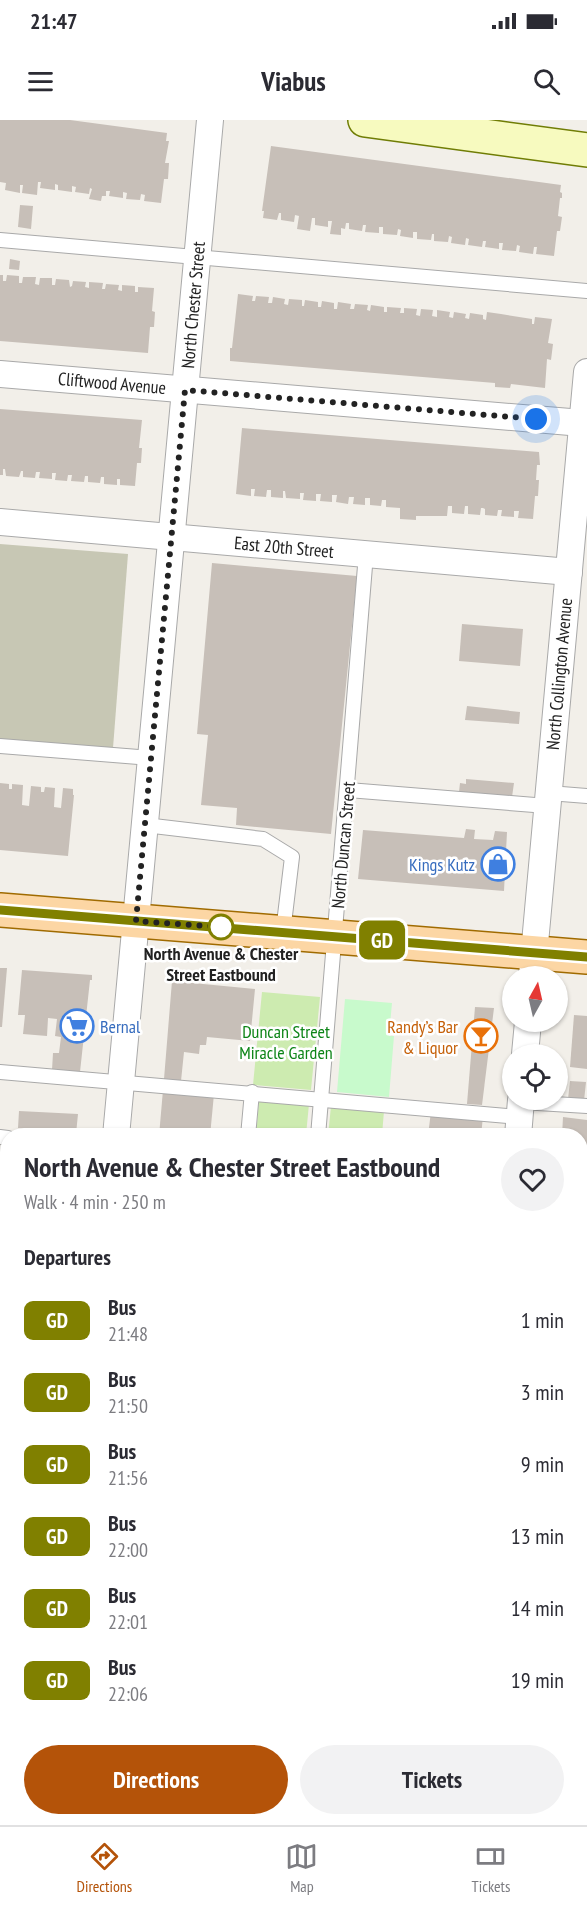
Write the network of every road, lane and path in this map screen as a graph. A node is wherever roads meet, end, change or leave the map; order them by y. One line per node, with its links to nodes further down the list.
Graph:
1 (210, 120): 5 (street, North Chester Street)
2 (381, 121): 3 (main road)
3 (587, 150)
4 (0, 240): 5 (lane)
5 (198, 257): 6 (lane); 9 (street, North Chester Street)
6 (587, 291)
7 (587, 372): 10 (street, North Collington Avenue)
8 (0, 374): 9 (street, Cliftwood Avenue)
9 (185, 390): 10 (street, Cliftwood Avenue); 12 (street, North Chester Street)
10 (582, 423): 14 (street, North Collington Avenue)
11 (0, 522): 12 (street, East 20th Street)
12 (171, 537): 13 (street, East 20th Street); 16 (street, North Chester Street)
13 (366, 554): 14 (street, East 20th Street); 17 (lane, North Duncan Street)
14 (569, 572): 19 (street, North Collington Avenue)
15 (0, 746): 16 (lane)
16 (151, 758): 20 (street, North Chester Street)
17 (348, 790): 19 (lane); 24 (lane, North Duncan Street)
18 (587, 796): 19 (lane)
19 (548, 800): 26 (street, North Collington Avenue)
20 (145, 825): 22 (street, North Chester Street); 23 (lane)
21 (0, 910): 22 (main road)
22 (136, 921): 23 (main road); 28 (street, North Chester Street)
23 (283, 932): 24 (main road)
24 (335, 937): 26 (main road); 30 (lane, North Duncan Street)
25 (587, 957): 26 (main road)
26 (533, 965)
27 (0, 1072): 28 (lane)
28 (121, 1082): 29 (lane); 33 (street, North Chester Street)
29 (252, 1092): 30 (lane); 34 (lane)
30 (321, 1099): 32 (lane); 35 (lane, North Duncan Street)
31 (587, 1106): 32 (lane)
32 (520, 1113)
33 (117, 1128)
34 (249, 1128)
35 (319, 1128)

